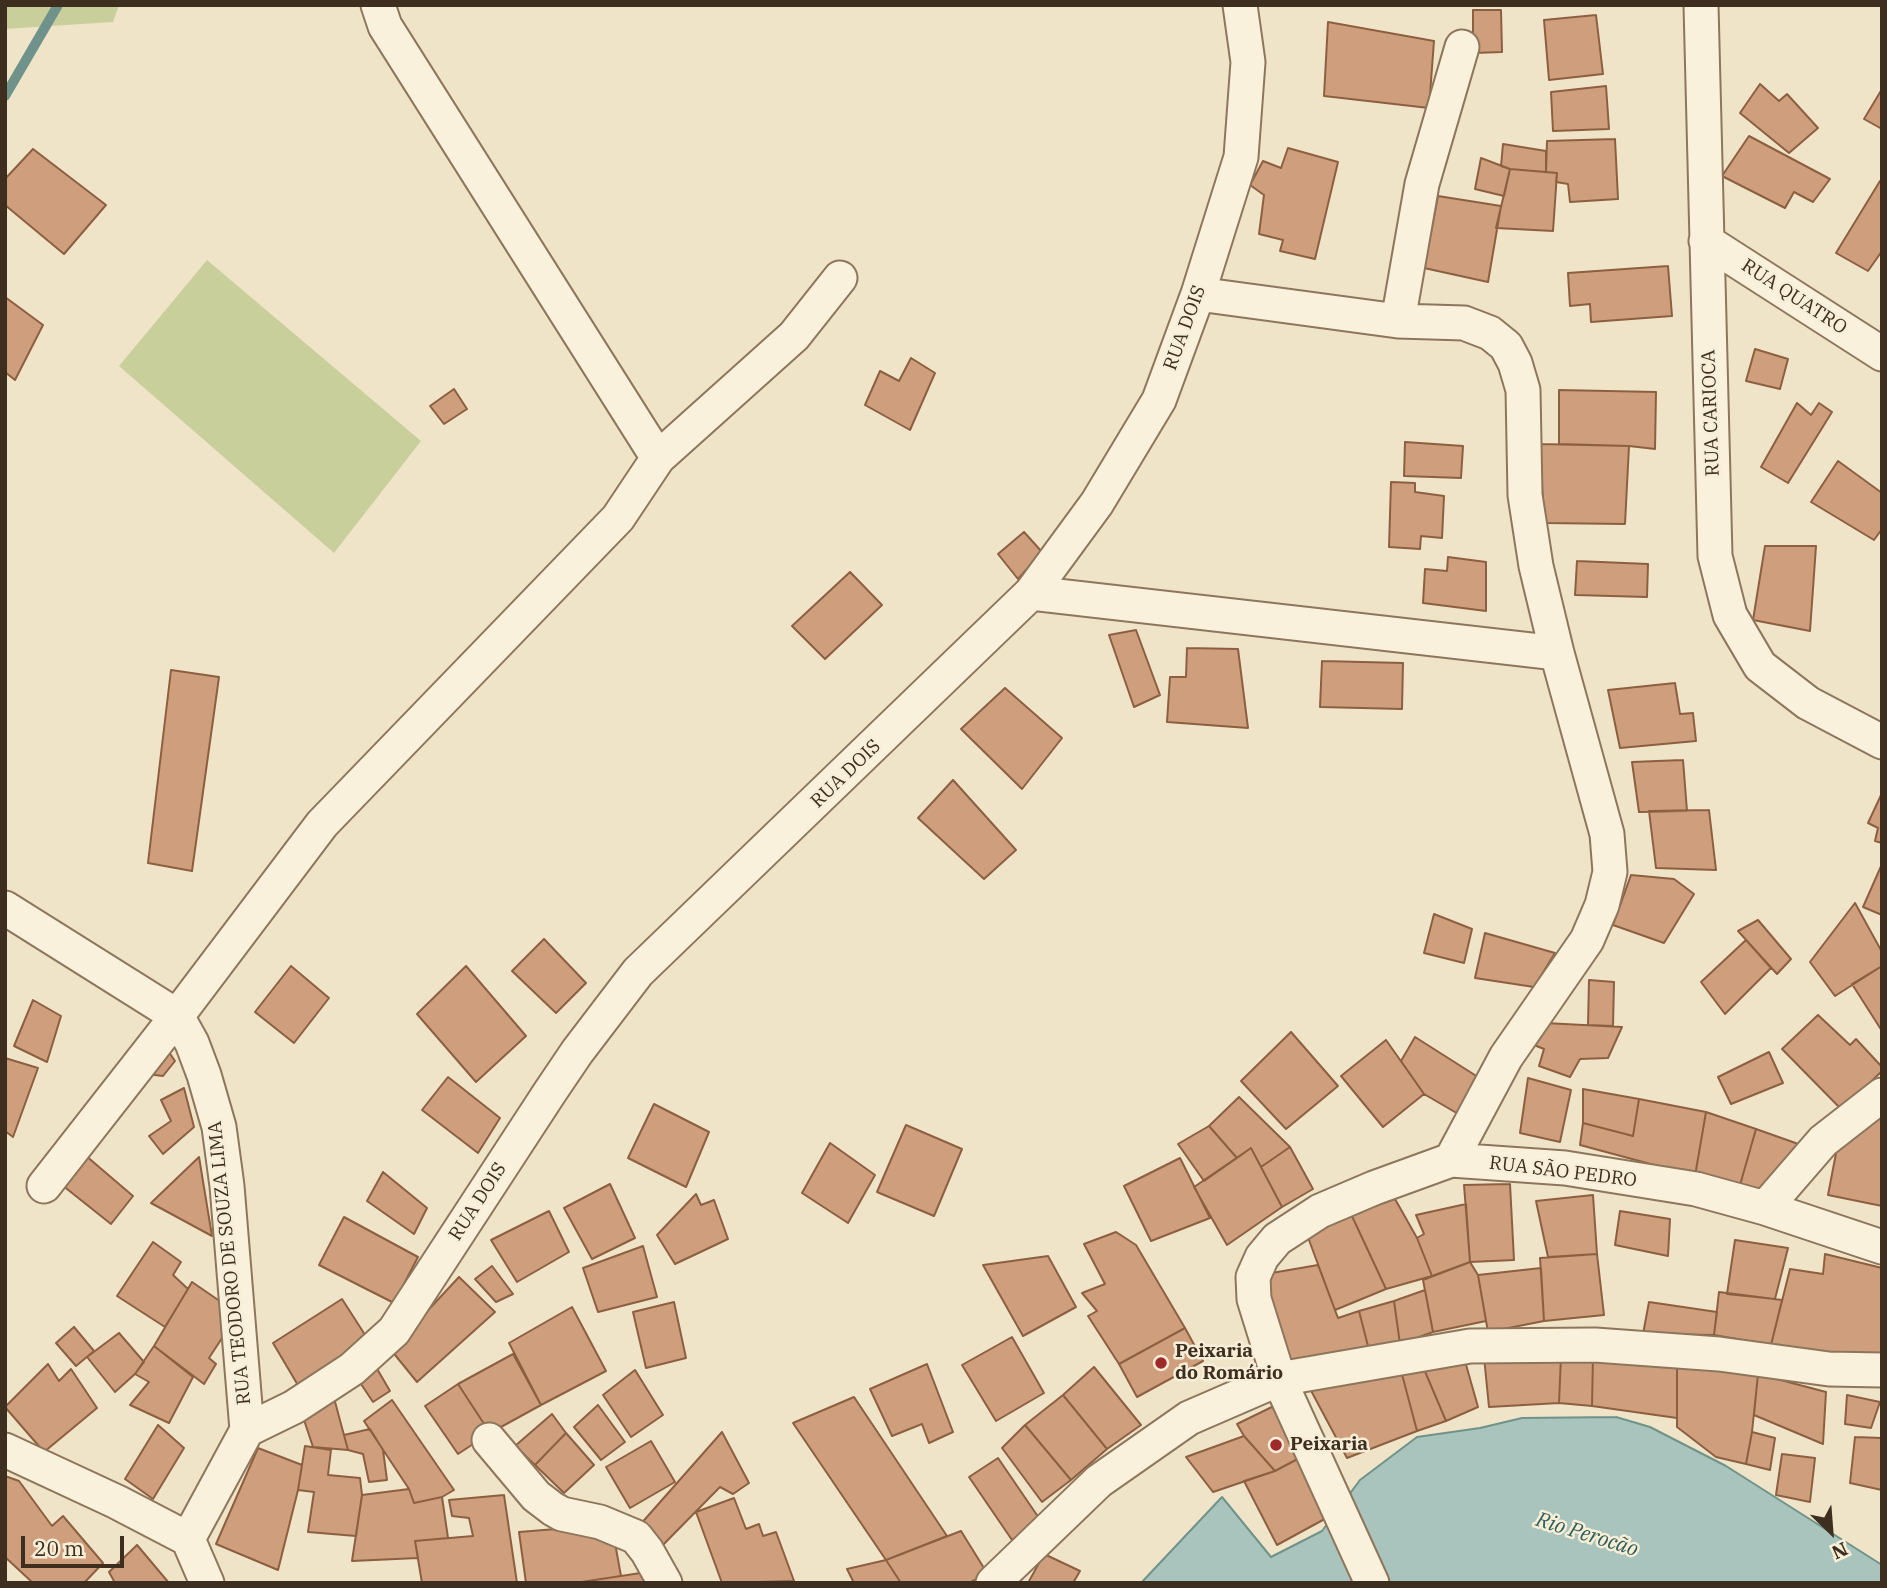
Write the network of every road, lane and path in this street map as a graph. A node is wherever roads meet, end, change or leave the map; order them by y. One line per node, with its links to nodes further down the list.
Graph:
1 (378, 5): 10 (street)
2 (1240, 5): 7 (street, RUA DOIS)
3 (1701, 5): 5 (street, RUA CARIOCA)
4 (1462, 47): 8 (street)
5 (1706, 241): 9 (street, RUA QUATRO); 13 (street, RUA CARIOCA)
6 (840, 278): 10 (street)
7 (1198, 293): 8 (street); 11 (street, RUA DOIS)
8 (1398, 321): 12 (street)
9 (1882, 354)
10 (658, 458): 15 (street)
11 (1031, 593): 12 (street); 23 (street, RUA DOIS)
12 (1557, 653): 17 (street)
13 (1882, 742)
14 (5, 908): 15 (street, RUA TEODORO DE SOUZA LIMA)
15 (177, 1016): 18 (street); 23 (street, RUA TEODORO DE SOUZA LIMA)
16 (1882, 1095): 19 (street)
17 (1451, 1160): 19 (street, RUA SÃO PEDRO); 22 (street, RUA SÃO PEDRO)
18 (44, 1186)
19 (1765, 1208): 20 (street, RUA SÃO PEDRO)
20 (1882, 1247)
21 (1882, 1370): 22 (street)
22 (1279, 1379): 29 (street); 30 (street)
23 (247, 1430): 26 (street, RUA TEODORO DE SOUZA LIMA)
24 (489, 1440): 28 (street)
25 (5, 1450): 26 (street)
26 (188, 1539): 27 (street)
27 (207, 1583)
28 (665, 1583)
29 (993, 1583)
30 (1372, 1583)

